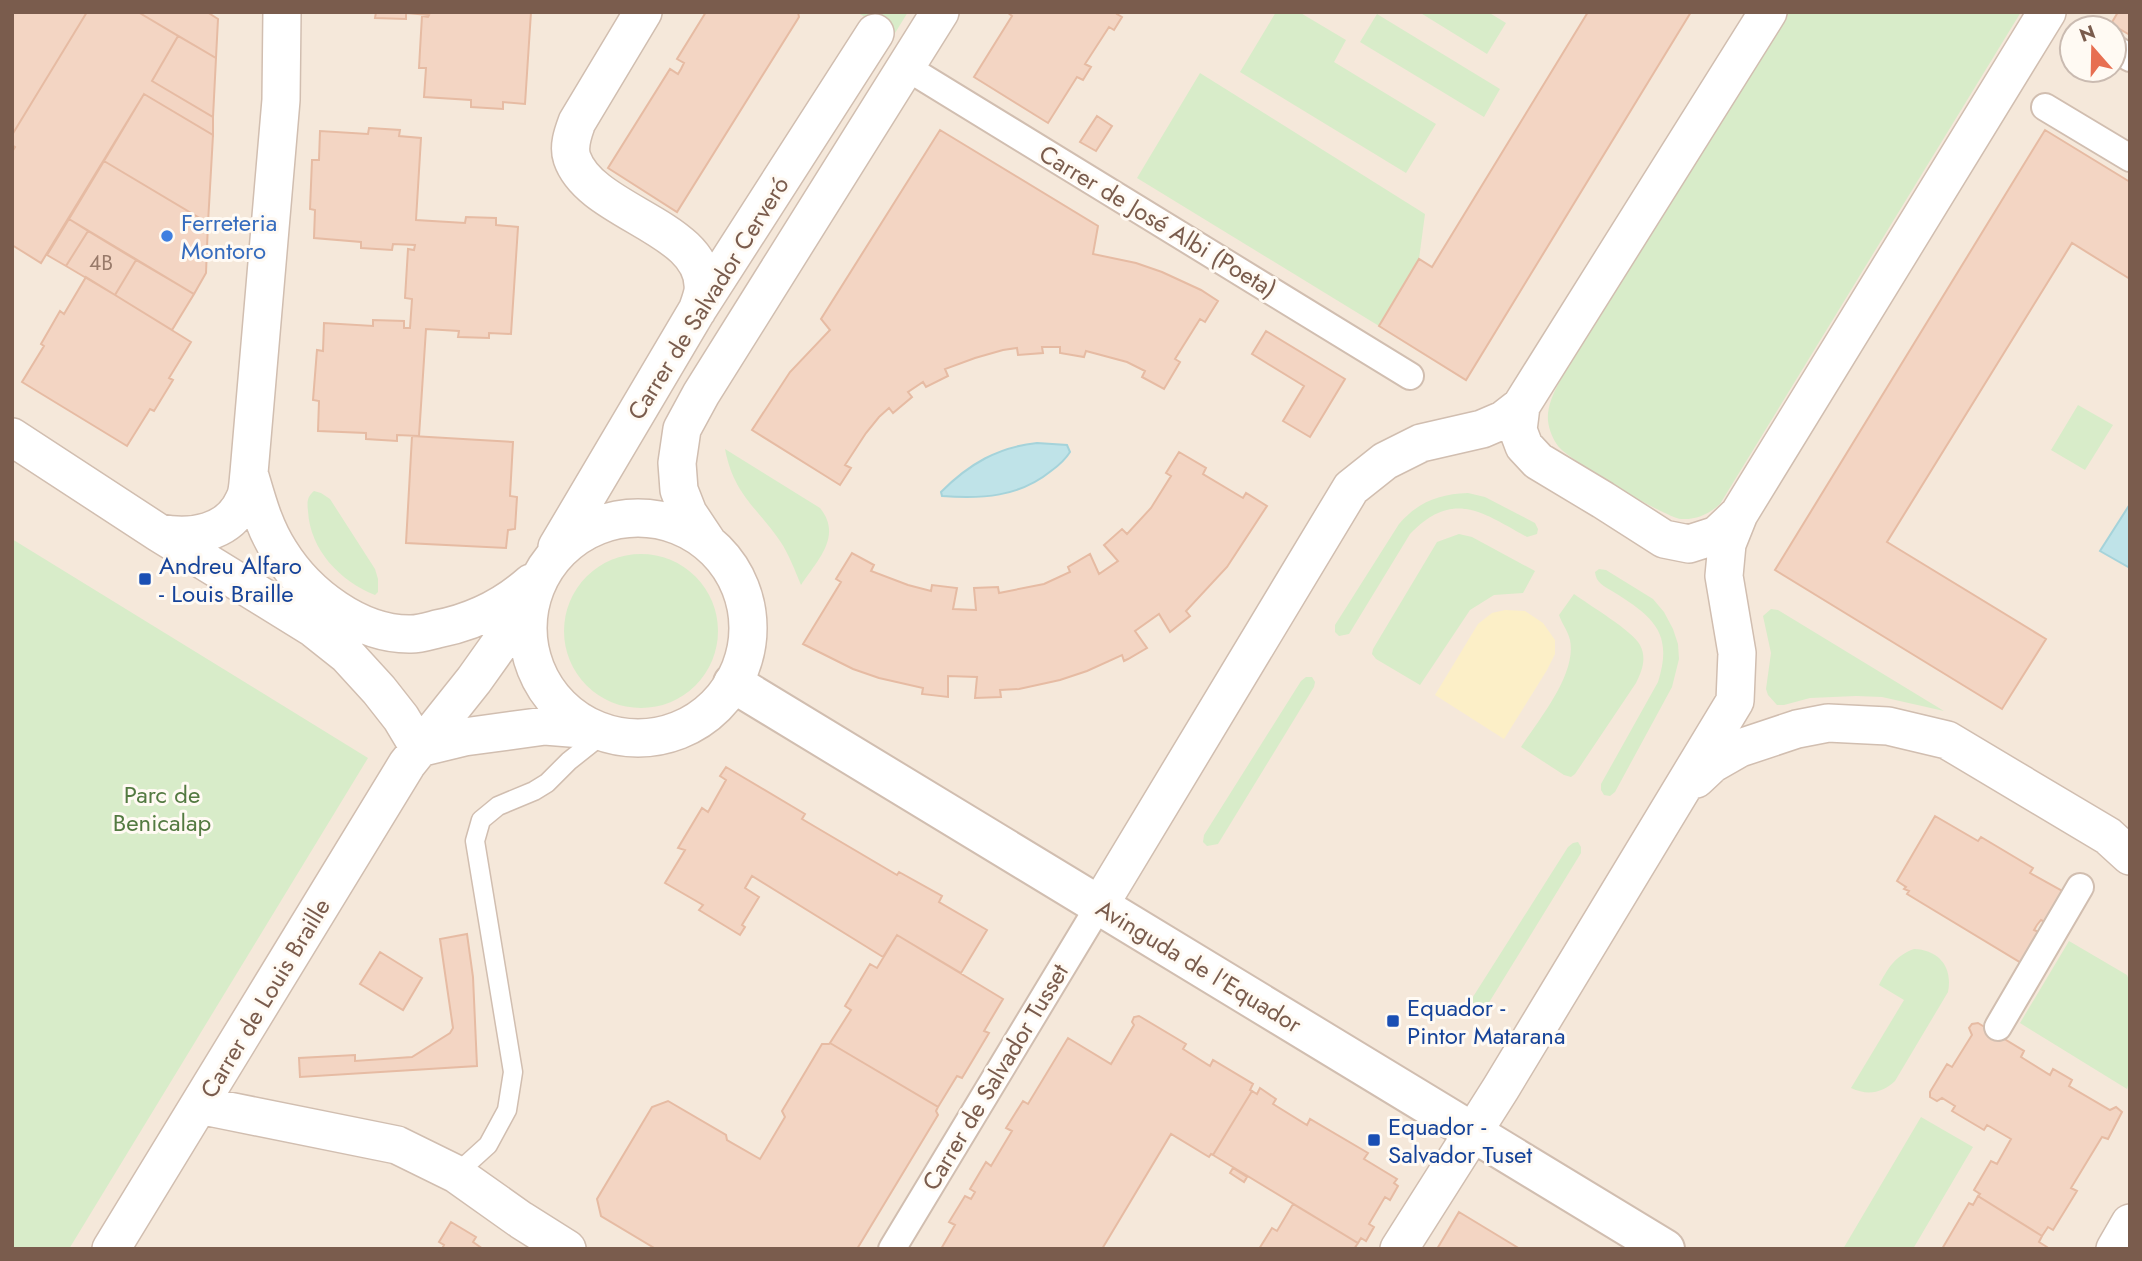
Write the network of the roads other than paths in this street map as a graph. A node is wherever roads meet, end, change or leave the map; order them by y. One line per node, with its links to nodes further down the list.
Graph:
1 (282, 12): 14 (street)
2 (643, 12): 10 (street)
3 (940, 12): 7 (street, Carrer de Salvador Cerveró)
4 (1769, 12): 12 (street)
5 (2047, 12): 15 (street)
6 (875, 33): 10 (street, Carrer de Salvador Cerveró)
7 (906, 67): 11 (street, Carrer de José Albi (Poeta)); 17 (street, Carrer de Salvador Cerveró)
8 (2045, 107): 9 (street)
9 (2130, 158)
10 (696, 312): 18 (street, Carrer de Salvador Cerveró)
11 (1410, 376)
12 (1521, 406): 15 (street); 25 (street)
13 (12, 437): 16 (street)
14 (249, 473): 16 (street); 18 (street)
15 (1739, 514): 22 (street)
16 (159, 533): 21 (street)
17 (709, 544): 18 (street); 19 (street)
18 (541, 576): 20 (street); 21 (street, Carrer de Louis Braille)
19 (733, 683): 20 (street); 25 (street, Avinguda de l'Equador)
20 (599, 732): 21 (street); 29 (lane)
21 (419, 748): 27 (street, Carrer de Louis Braille)
22 (1679, 793): 23 (street); 28 (street)
23 (2130, 856)
24 (2080, 887): 26 (street)
25 (1099, 906): 28 (street, Avinguda de l'Equador); 33 (street, Carrer de Salvador Tusset)
26 (1998, 1027)
27 (200, 1105): 29 (street); 31 (street, Carrer de Louis Braille)
28 (1472, 1132): 34 (street); 35 (street, Avinguda de l'Equador)
29 (456, 1174): 32 (street)
30 (2130, 1223): 36 (street)
31 (115, 1248)
32 (567, 1249)
33 (892, 1249)
34 (1399, 1249)
35 (1665, 1249)
36 (2115, 1249)

